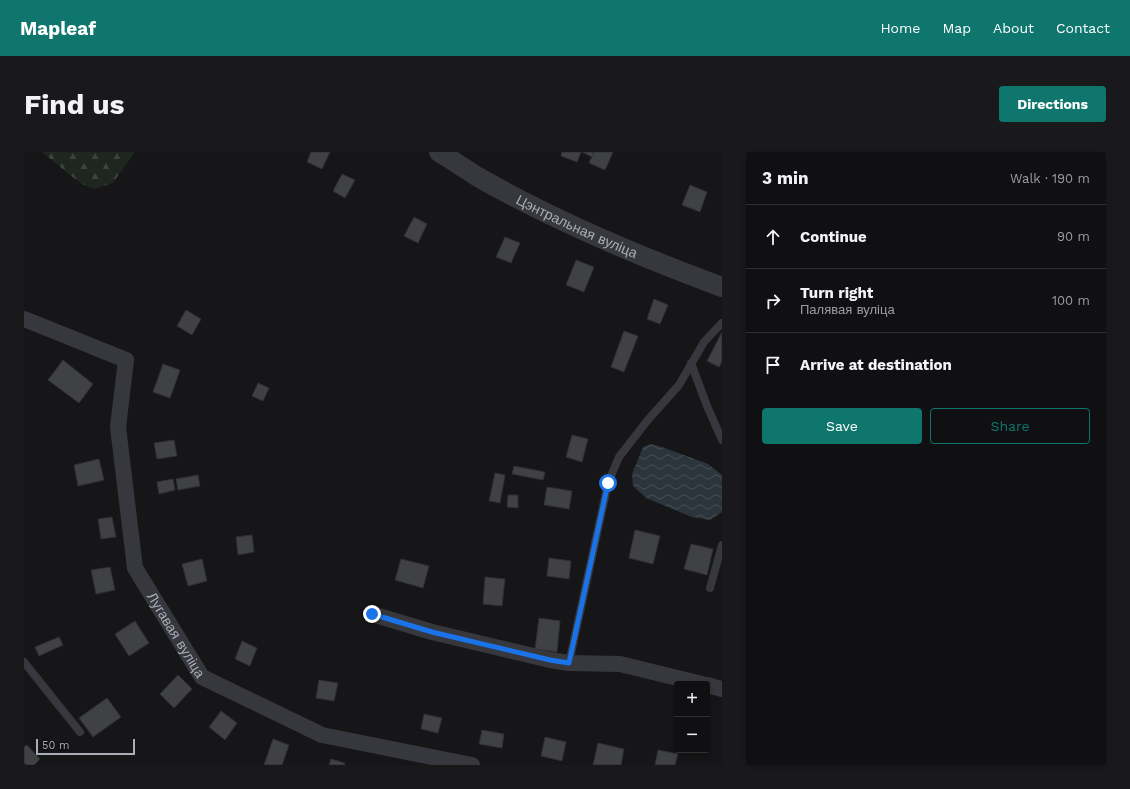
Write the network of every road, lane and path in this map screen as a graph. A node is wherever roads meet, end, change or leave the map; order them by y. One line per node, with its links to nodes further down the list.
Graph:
1 (439, 152): 2 (street, Цэнтральная вуліца)
2 (722, 287)
3 (24, 319): 16 (street, Лугавая вуліца)
4 (722, 323): 5 (lane)
5 (691, 363): 6 (lane); 11 (lane)
6 (722, 440)
7 (722, 545): 8 (lane)
8 (710, 588)
9 (372, 614): 11 (street)
10 (24, 662): 15 (lane)
11 (569, 663): 12 (street)
12 (690, 681)
13 (710, 686): 14 (street)
14 (722, 689)
15 (80, 732)
16 (472, 765)

